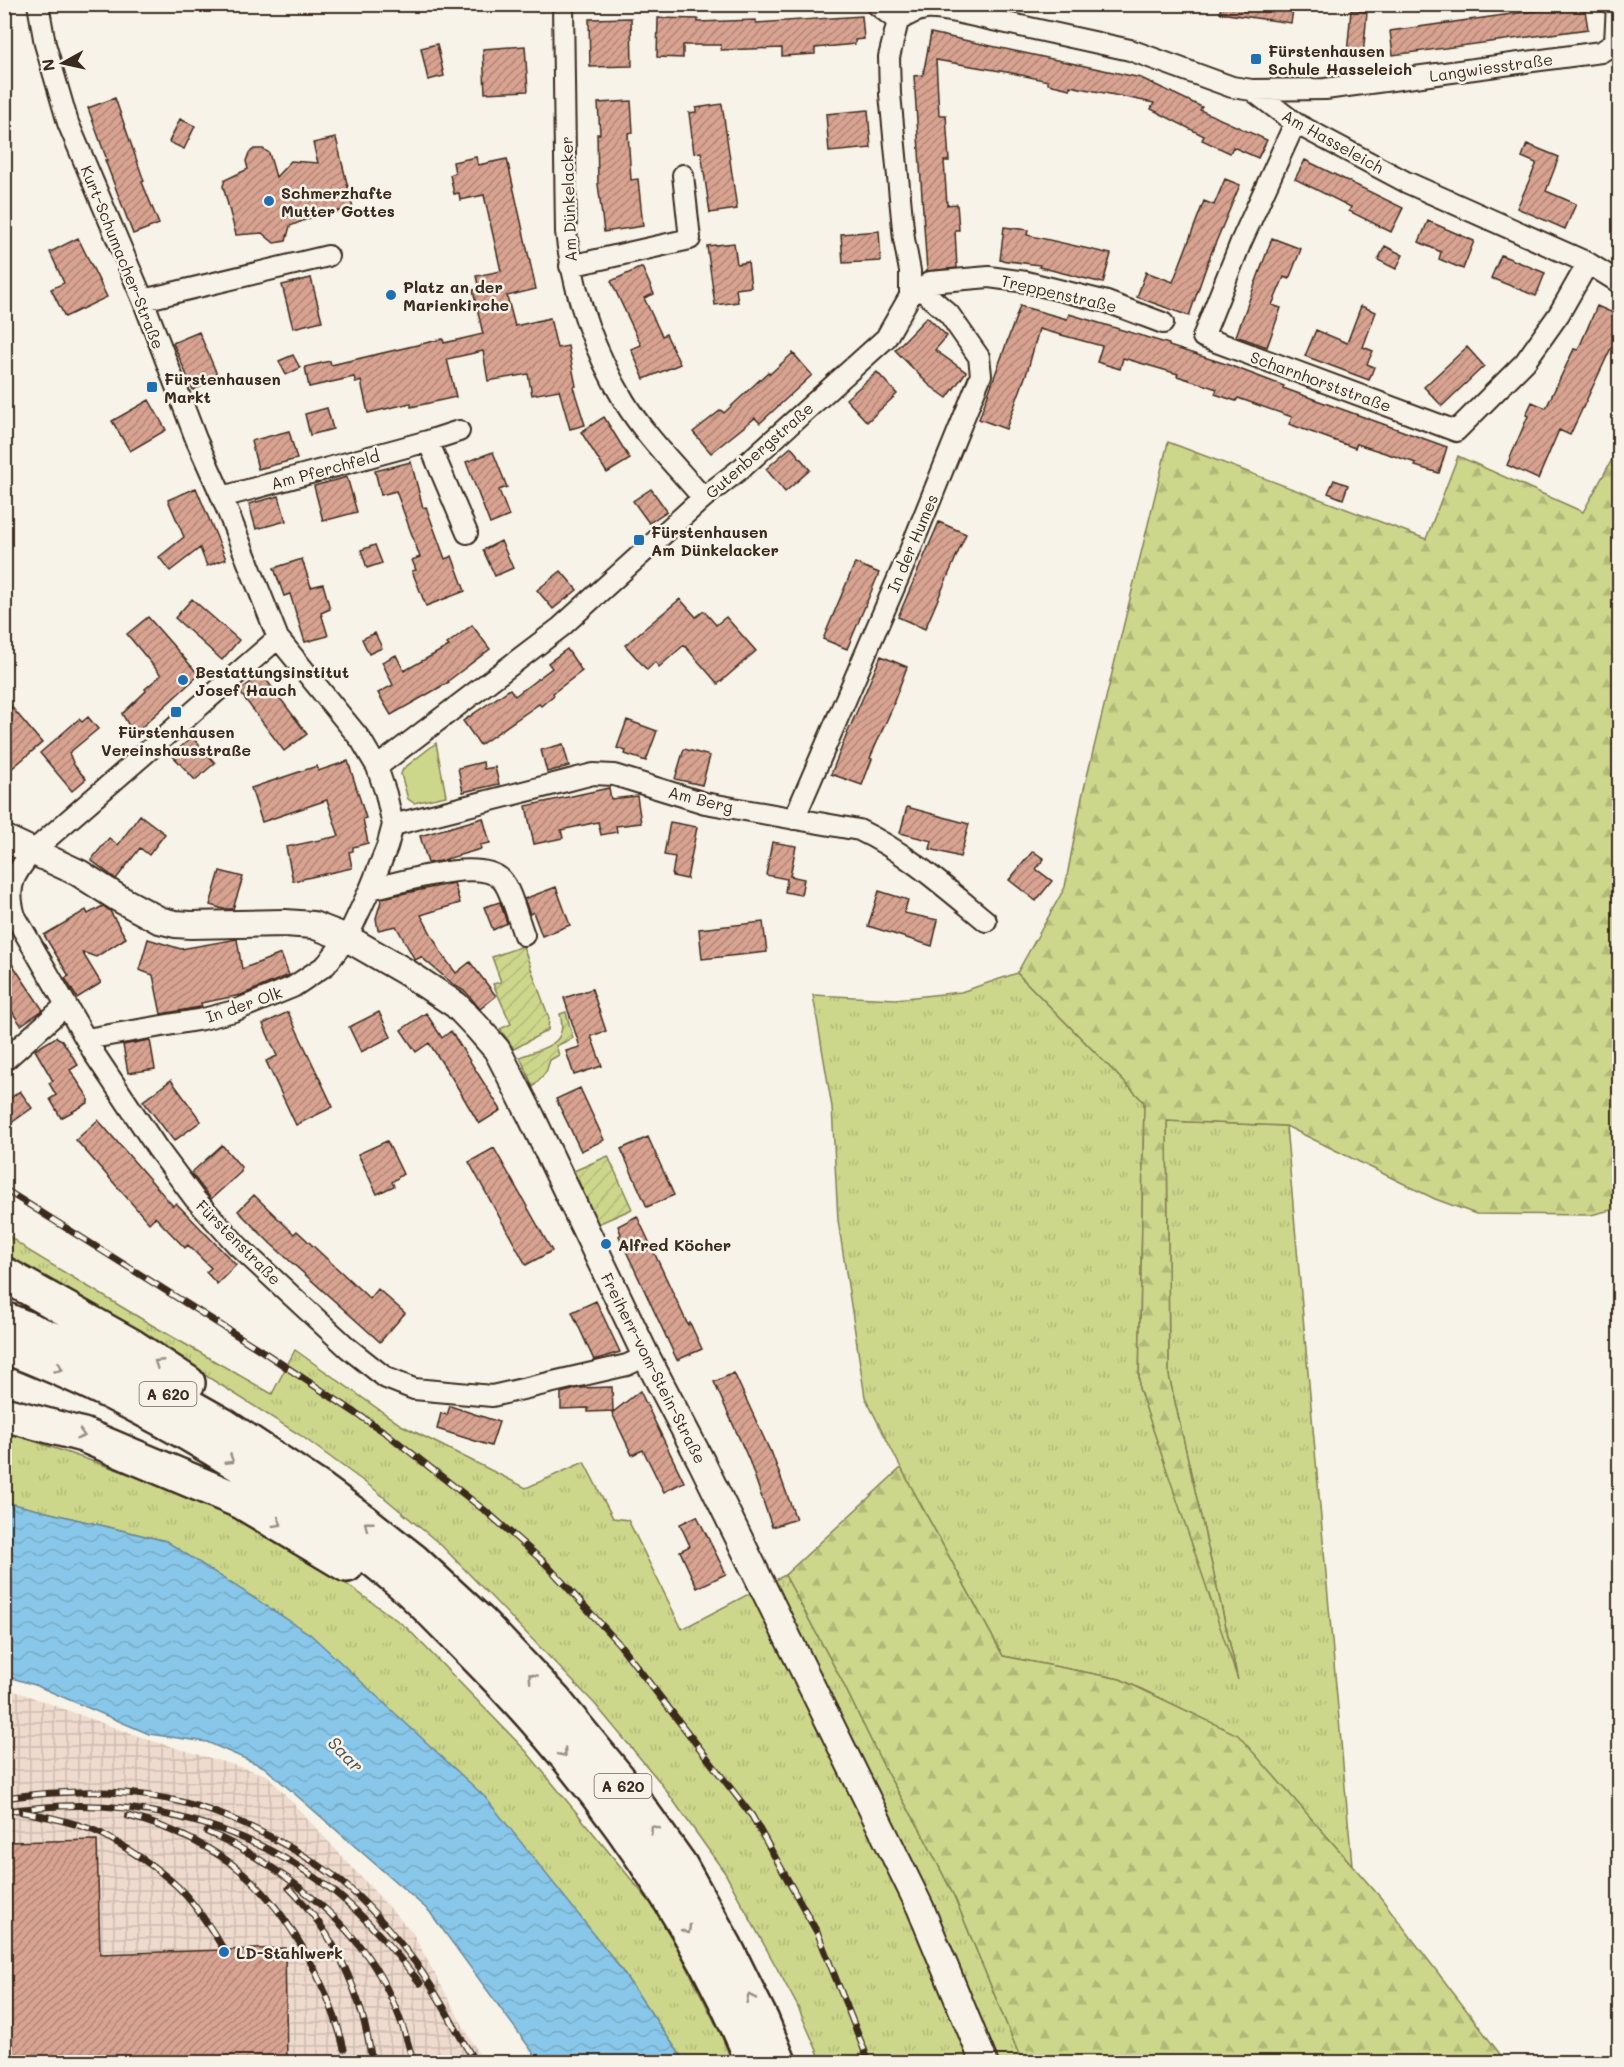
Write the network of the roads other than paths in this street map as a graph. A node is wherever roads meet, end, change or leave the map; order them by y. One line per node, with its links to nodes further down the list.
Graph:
1 (38, 4): 15 (street, Kurt-Schumacher-Straße)
2 (563, 4): 12 (street, Am Dünkelacker)
3 (876, 4): 5 (street)
4 (1617, 4): 6 (street)
5 (898, 21): 7 (street, Am Hasseleich); 14 (street, Gutenbergstraße)
6 (1617, 43): 7 (street, Langwiesstraße)
7 (1251, 90): 8 (street, Am Hasseleich)
8 (1295, 123): 11 (street, Am Hasseleich); 11 (street, Scharnhorststraße)
9 (683, 175): 12 (street)
10 (328, 256): 15 (street)
11 (1588, 263): 13 (street, Am Hasseleich)
12 (570, 266): 20 (street, Am Dünkelacker)
13 (1620, 283)
14 (915, 290): 16 (street, Treppenstraße); 20 (street, Gutenbergstraße); 24 (street, In der Humes)
15 (143, 300): 19 (street, Kurt-Schumacher-Straße)
16 (1163, 323)
17 (459, 431): 18 (street, Am Pferchfeld)
18 (428, 441): 19 (street, Am Pferchfeld); 21 (street)
19 (222, 497): 22 (street, Kurt-Schumacher-Straße)
20 (703, 498): 23 (street, Gutenbergstraße)
21 (467, 533)
22 (278, 638): 23 (street, Kurt-Schumacher-Straße); 27 (street, Fürstenstraße)
23 (377, 766): 25 (street, Kurt-Schumacher-Straße)
24 (794, 819): 25 (street, Am Berg); 29 (street, Am Berg)
25 (393, 825): 28 (street, In der Olk)
26 (4, 838): 27 (street, Freiherr-vom-Stein-Straße)
27 (33, 851): 31 (street, Freiherr-vom-Stein-Straße); 32 (street, Fürstenstraße)
28 (370, 890): 30 (street); 31 (street, In der Olk)
29 (986, 921)
30 (524, 934)
31 (347, 938): 33 (street, In der Olk); 38 (street, Freiherr-vom-Stein-Straße)
32 (65, 1006): 33 (street, Fürstenstraße); 34 (street)
33 (86, 1039): 38 (street, Fürstenstraße)
34 (4, 1061)
35 (4, 1274): 40 (highway, one-way to 35)
36 (4, 1319): 40 (highway, A 620)
37 (4, 1346): 41 (highway, A 620, one-way to 41)
38 (646, 1356): 43 (street, Freiherr-vom-Stein-Straße)
39 (4, 1414): 41 (highway, one-way to 41)
40 (320, 1489): 42 (highway, A 620, one-way to 40)
41 (497, 1677): 42 (highway, A 620, one-way to 42)
42 (769, 2059)
43 (984, 2062)

